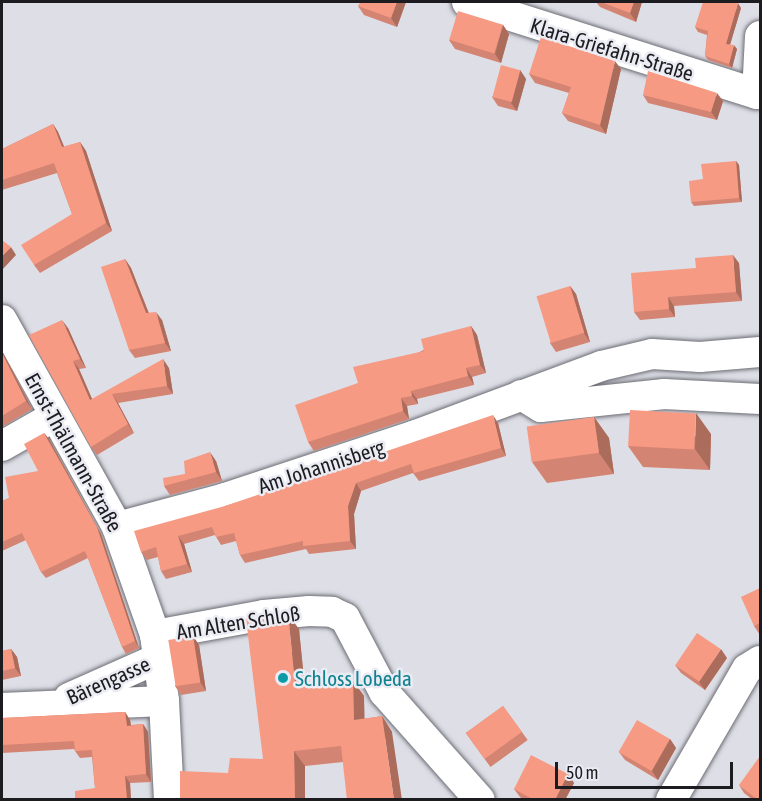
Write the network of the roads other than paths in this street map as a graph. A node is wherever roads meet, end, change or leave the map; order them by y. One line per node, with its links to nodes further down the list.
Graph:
1 (467, 2): 2 (street, Klara-Griefahn-Straße)
2 (760, 36)
3 (2, 320): 7 (street, Ernst-Thälmann-Straße)
4 (760, 352): 5 (street, Am Johannisberg)
5 (521, 395): 6 (street); 9 (street, Am Johannisberg)
6 (760, 399)
7 (53, 417): 8 (street); 9 (street, Ernst-Thälmann-Straße)
8 (2, 446)
9 (117, 527): 10 (street, Ernst-Thälmann-Straße)
10 (157, 646): 12 (street, Ernst-Thälmann-Straße); 13 (street, Bärengasse); 16 (street, Am Alten Schloß)
11 (760, 661): 17 (street)
12 (164, 701): 13 (street, Bärengasse); 15 (street, Ernst-Thälmann-Straße)
13 (58, 703): 14 (street, Bärengasse)
14 (2, 708)
15 (169, 800)
16 (480, 800)
17 (671, 800)

